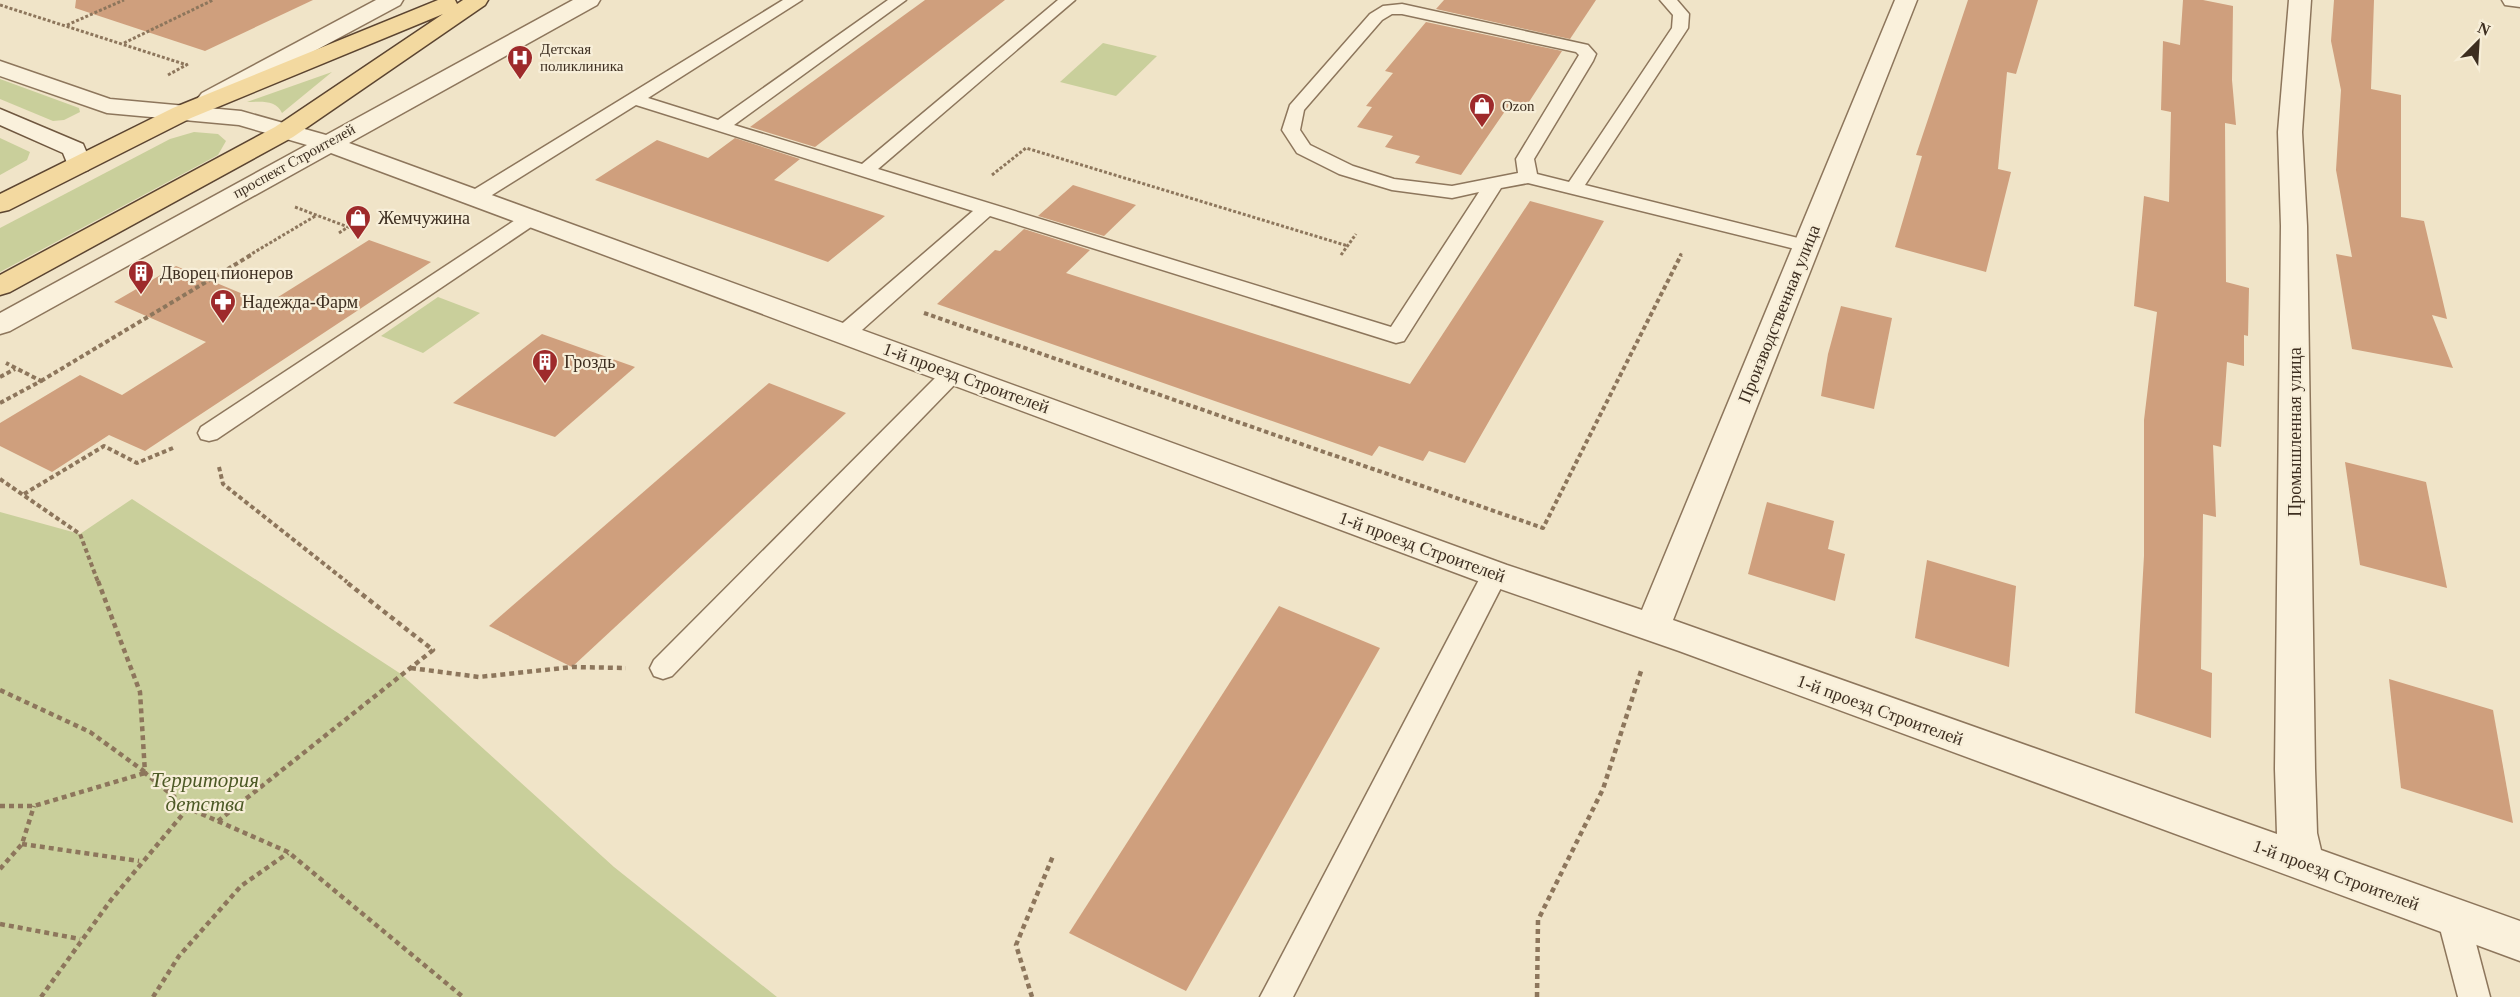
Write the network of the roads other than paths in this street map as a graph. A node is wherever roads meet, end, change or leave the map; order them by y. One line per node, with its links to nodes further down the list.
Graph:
1 (392, 0): 15 (street)
2 (458, 0): 15 (main road)
3 (477, 0): 18 (main road, проспект Строителей)
4 (589, 0): 19 (street, проспект Строителей)
5 (794, 0): 14 (lane)
6 (898, 0): 17 (lane)
7 (1067, 0): 21 (lane)
8 (1668, 0): 24 (lane)
9 (1906, 0): 29 (street, Производственная улица)
10 (2300, 0): 38 (street, Промышленная улица)
11 (2514, 0): 12 (street)
12 (2520, 1)
13 (0, 68): 15 (street, 1-й проезд Строителей)
14 (633, 99): 17 (lane); 25 (lane)
15 (182, 113): 18 (street, 1-й проезд Строителей); 20 (main road)
16 (0, 116): 20 (street)
17 (722, 125): 21 (lane)
18 (284, 132): 19 (street, 1-й проезд Строителей); 30 (main road, проспект Строителей)
19 (327, 143): 25 (street, 1-й проезд Строителей); 31 (street, проспект Строителей)
20 (79, 165): 26 (main road)
21 (864, 171): 27 (lane)
22 (1528, 177): 23 (lane); 23 (lane); 24 (lane)
23 (1494, 184): 27 (lane)
24 (1574, 188): 29 (lane)
25 (477, 196): 28 (street, 1-й проезд Строителей)
26 (0, 204)
27 (987, 209): 32 (lane)
28 (533, 218): 32 (street, 1-й проезд Строителей); 34 (lane)
29 (1807, 246): 36 (street, Производственная улица)
30 (0, 285)
31 (0, 325)
32 (845, 333): 33 (street, 1-й проезд Строителей)
33 (953, 373): 35 (street, 1-й проезд Строителей); 37 (lane)
34 (209, 434)
35 (1495, 574): 36 (street, 1-й проезд Строителей); 41 (lane)
36 (1652, 628): 38 (street, 1-й проезд Строителей)
37 (663, 668)
38 (2303, 863): 39 (street, 1-й проезд Строителей)
39 (2452, 917): 40 (street, 1-й проезд Строителей); 42 (lane)
40 (2520, 941)
41 (1276, 997)
42 (2474, 997)

